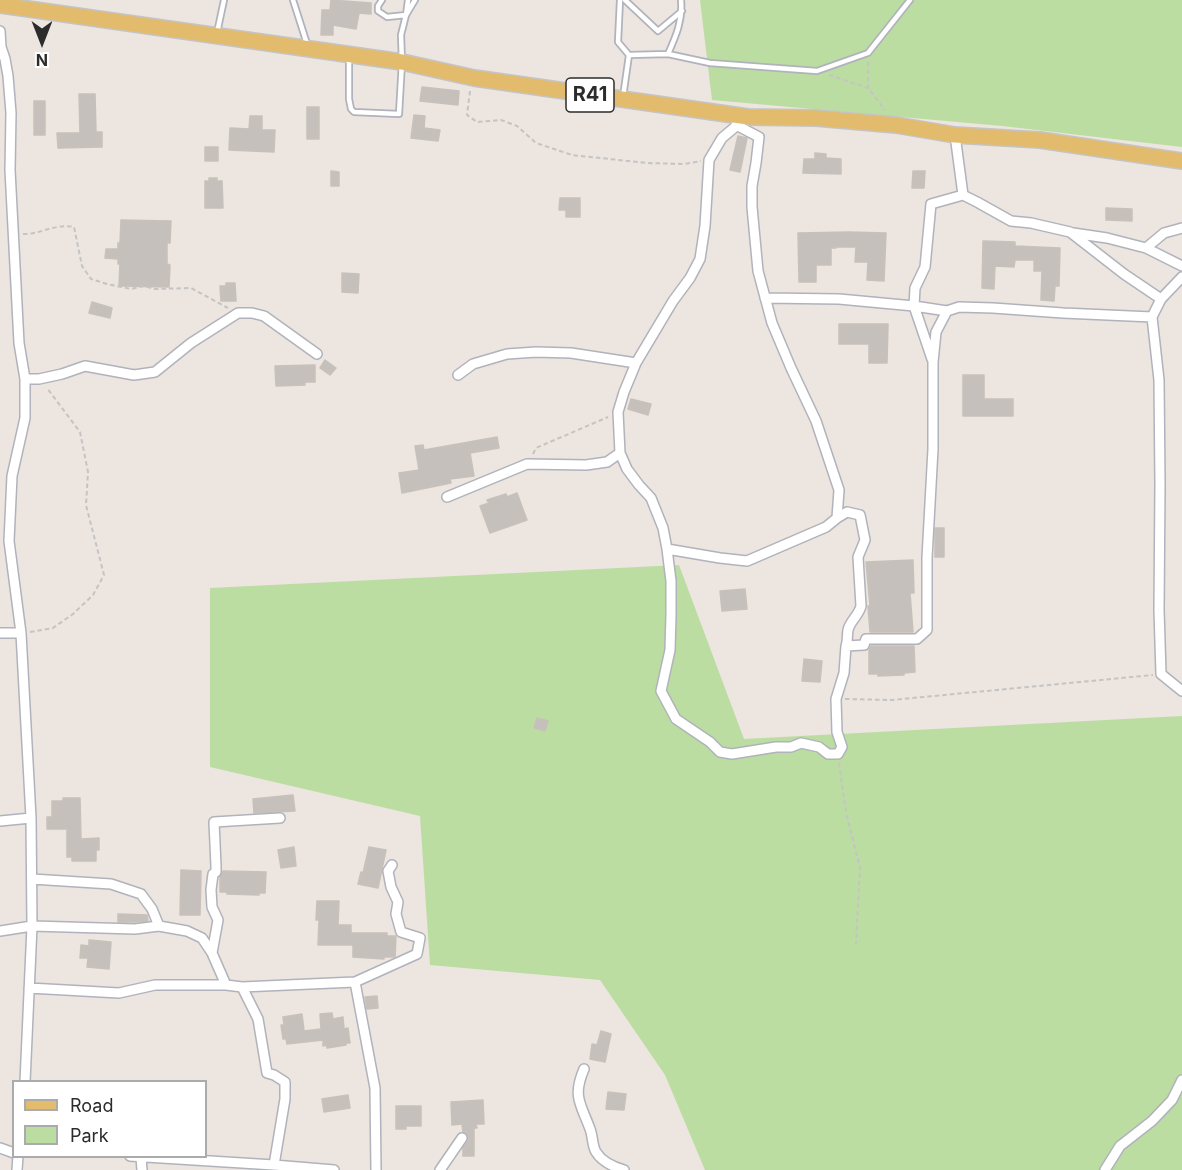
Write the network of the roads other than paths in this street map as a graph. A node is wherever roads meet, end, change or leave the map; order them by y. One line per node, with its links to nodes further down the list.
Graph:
1 (224, 0): 14 (lane)
2 (293, 0): 15 (lane)
3 (382, 0): 12 (lane)
4 (408, 0): 12 (lane)
5 (415, 0): 12 (lane)
6 (620, 0): 18 (lane)
7 (625, 0): 11 (lane)
8 (681, 0): 11 (lane)
9 (910, 0): 16 (lane)
10 (0, 4): 14 (main road, R41)
11 (682, 11): 16 (lane)
12 (406, 15): 19 (lane)
13 (0, 30): 39 (street)
14 (216, 35): 15 (main road, R41)
15 (308, 49): 17 (main road, R41)
16 (668, 54): 18 (lane)
17 (349, 55): 19 (main road, R41); 19 (lane)
18 (629, 55): 20 (lane)
19 (402, 62): 20 (main road, R41)
20 (623, 99): 21 (main road, R41)
21 (742, 121): 22 (main road, R41); 30 (street); 37 (street)
22 (955, 135): 23 (main road, R41); 24 (street)
23 (1182, 160)
24 (963, 195): 26 (street); 32 (street)
25 (1182, 228): 27 (street)
26 (1070, 232): 27 (street); 31 (street)
27 (1146, 248): 28 (street)
28 (1182, 266)
29 (1182, 277): 31 (street)
30 (765, 298): 32 (street); 42 (street)
31 (1161, 299): 34 (street)
32 (914, 306): 33 (street); 36 (street)
33 (947, 311): 34 (street); 36 (street)
34 (1152, 316): 47 (street)
35 (316, 354): 39 (street)
36 (933, 362): 46 (street)
37 (636, 363): 38 (street); 40 (street)
38 (458, 375)
39 (25, 379): 45 (street)
40 (620, 453): 41 (street); 43 (street)
41 (447, 497)
42 (837, 518): 43 (street); 46 (street)
43 (668, 549): 46 (street)
44 (0, 633): 45 (street)
45 (21, 633): 48 (street)
46 (846, 646)
47 (1182, 691)
48 (31, 818): 50 (street); 52 (street)
49 (280, 818): 56 (street)
50 (0, 821)
51 (392, 865): 57 (street)
52 (32, 879): 53 (street); 54 (street)
53 (32, 926): 54 (street); 55 (street); 60 (street)
54 (159, 926): 56 (street)
55 (0, 931)
56 (212, 952): 58 (street)
57 (355, 982): 59 (street); 68 (street)
58 (226, 985): 59 (street); 60 (street)
59 (242, 987): 66 (street)
60 (29, 988): 62 (street)
61 (584, 1070): 70 (street)
62 (25, 1080)
63 (1182, 1080): 71 (street)
64 (462, 1138): 69 (street)
65 (158, 1158): 66 (street)
66 (274, 1165): 67 (street)
67 (334, 1170)
68 (376, 1170)
69 (440, 1170)
70 (624, 1170)
71 (1105, 1170)

